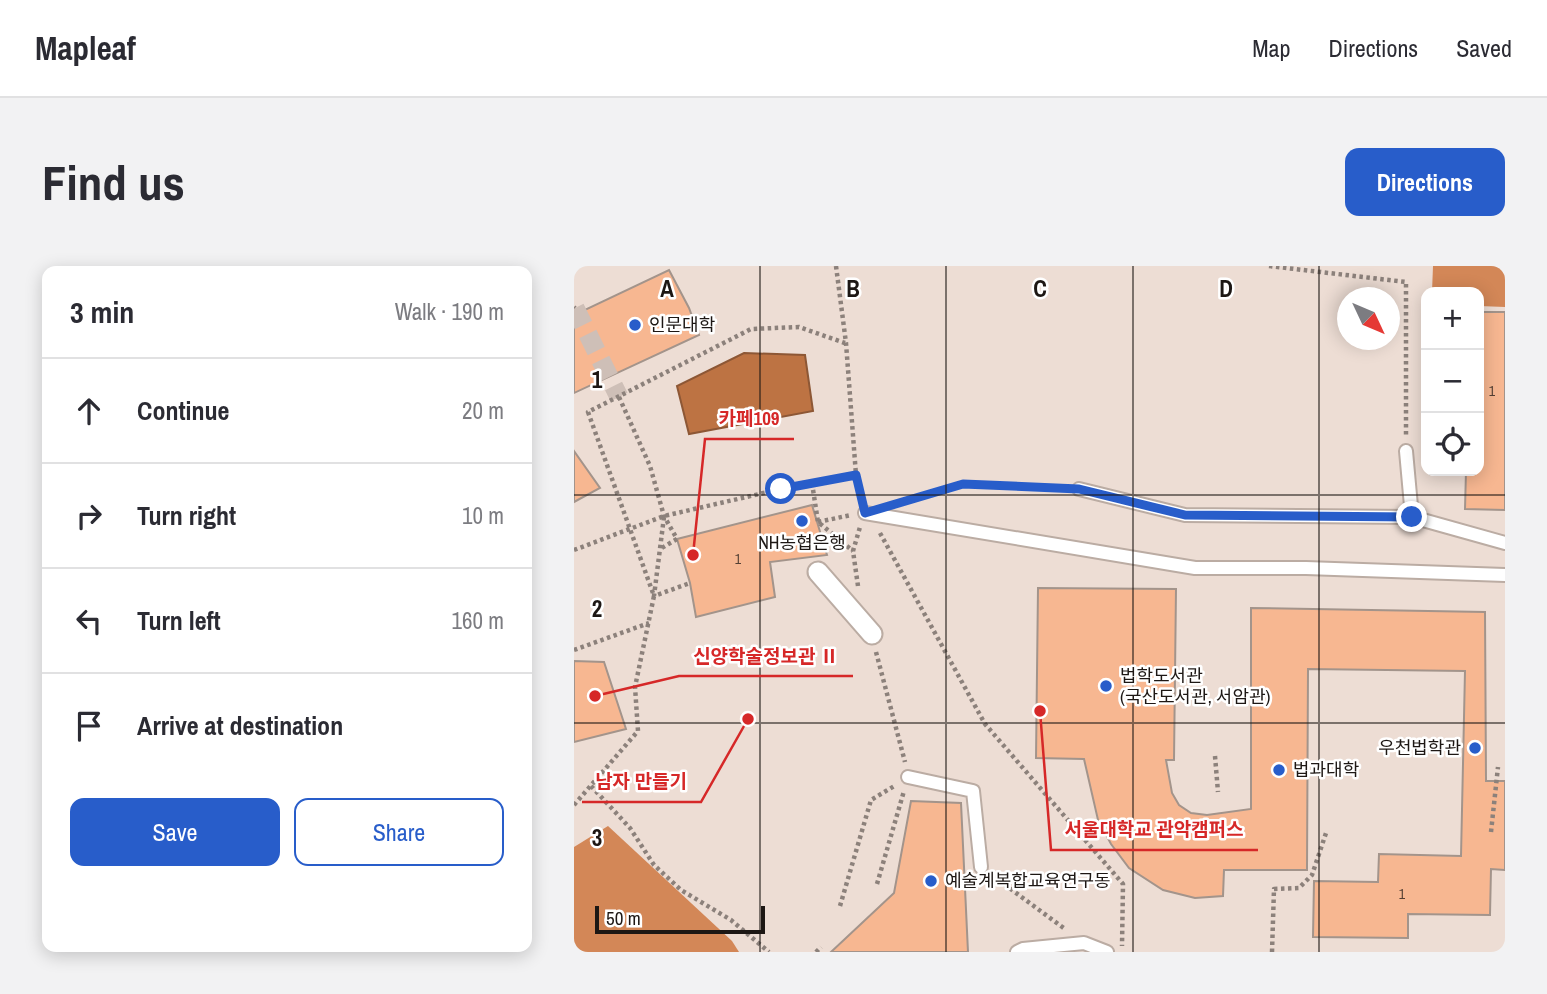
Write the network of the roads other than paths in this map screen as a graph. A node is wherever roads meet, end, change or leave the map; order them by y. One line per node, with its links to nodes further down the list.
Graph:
1 (1406, 451): 4 (lane)
2 (1079, 489): 4 (lane)
3 (865, 513): 7 (lane)
4 (1412, 517): 5 (lane)
5 (1505, 544)
6 (818, 572): 8 (street)
7 (1505, 575)
8 (872, 634)
9 (908, 777): 10 (lane)
10 (981, 867)
11 (1017, 952): 12 (lane)
12 (1107, 952)

